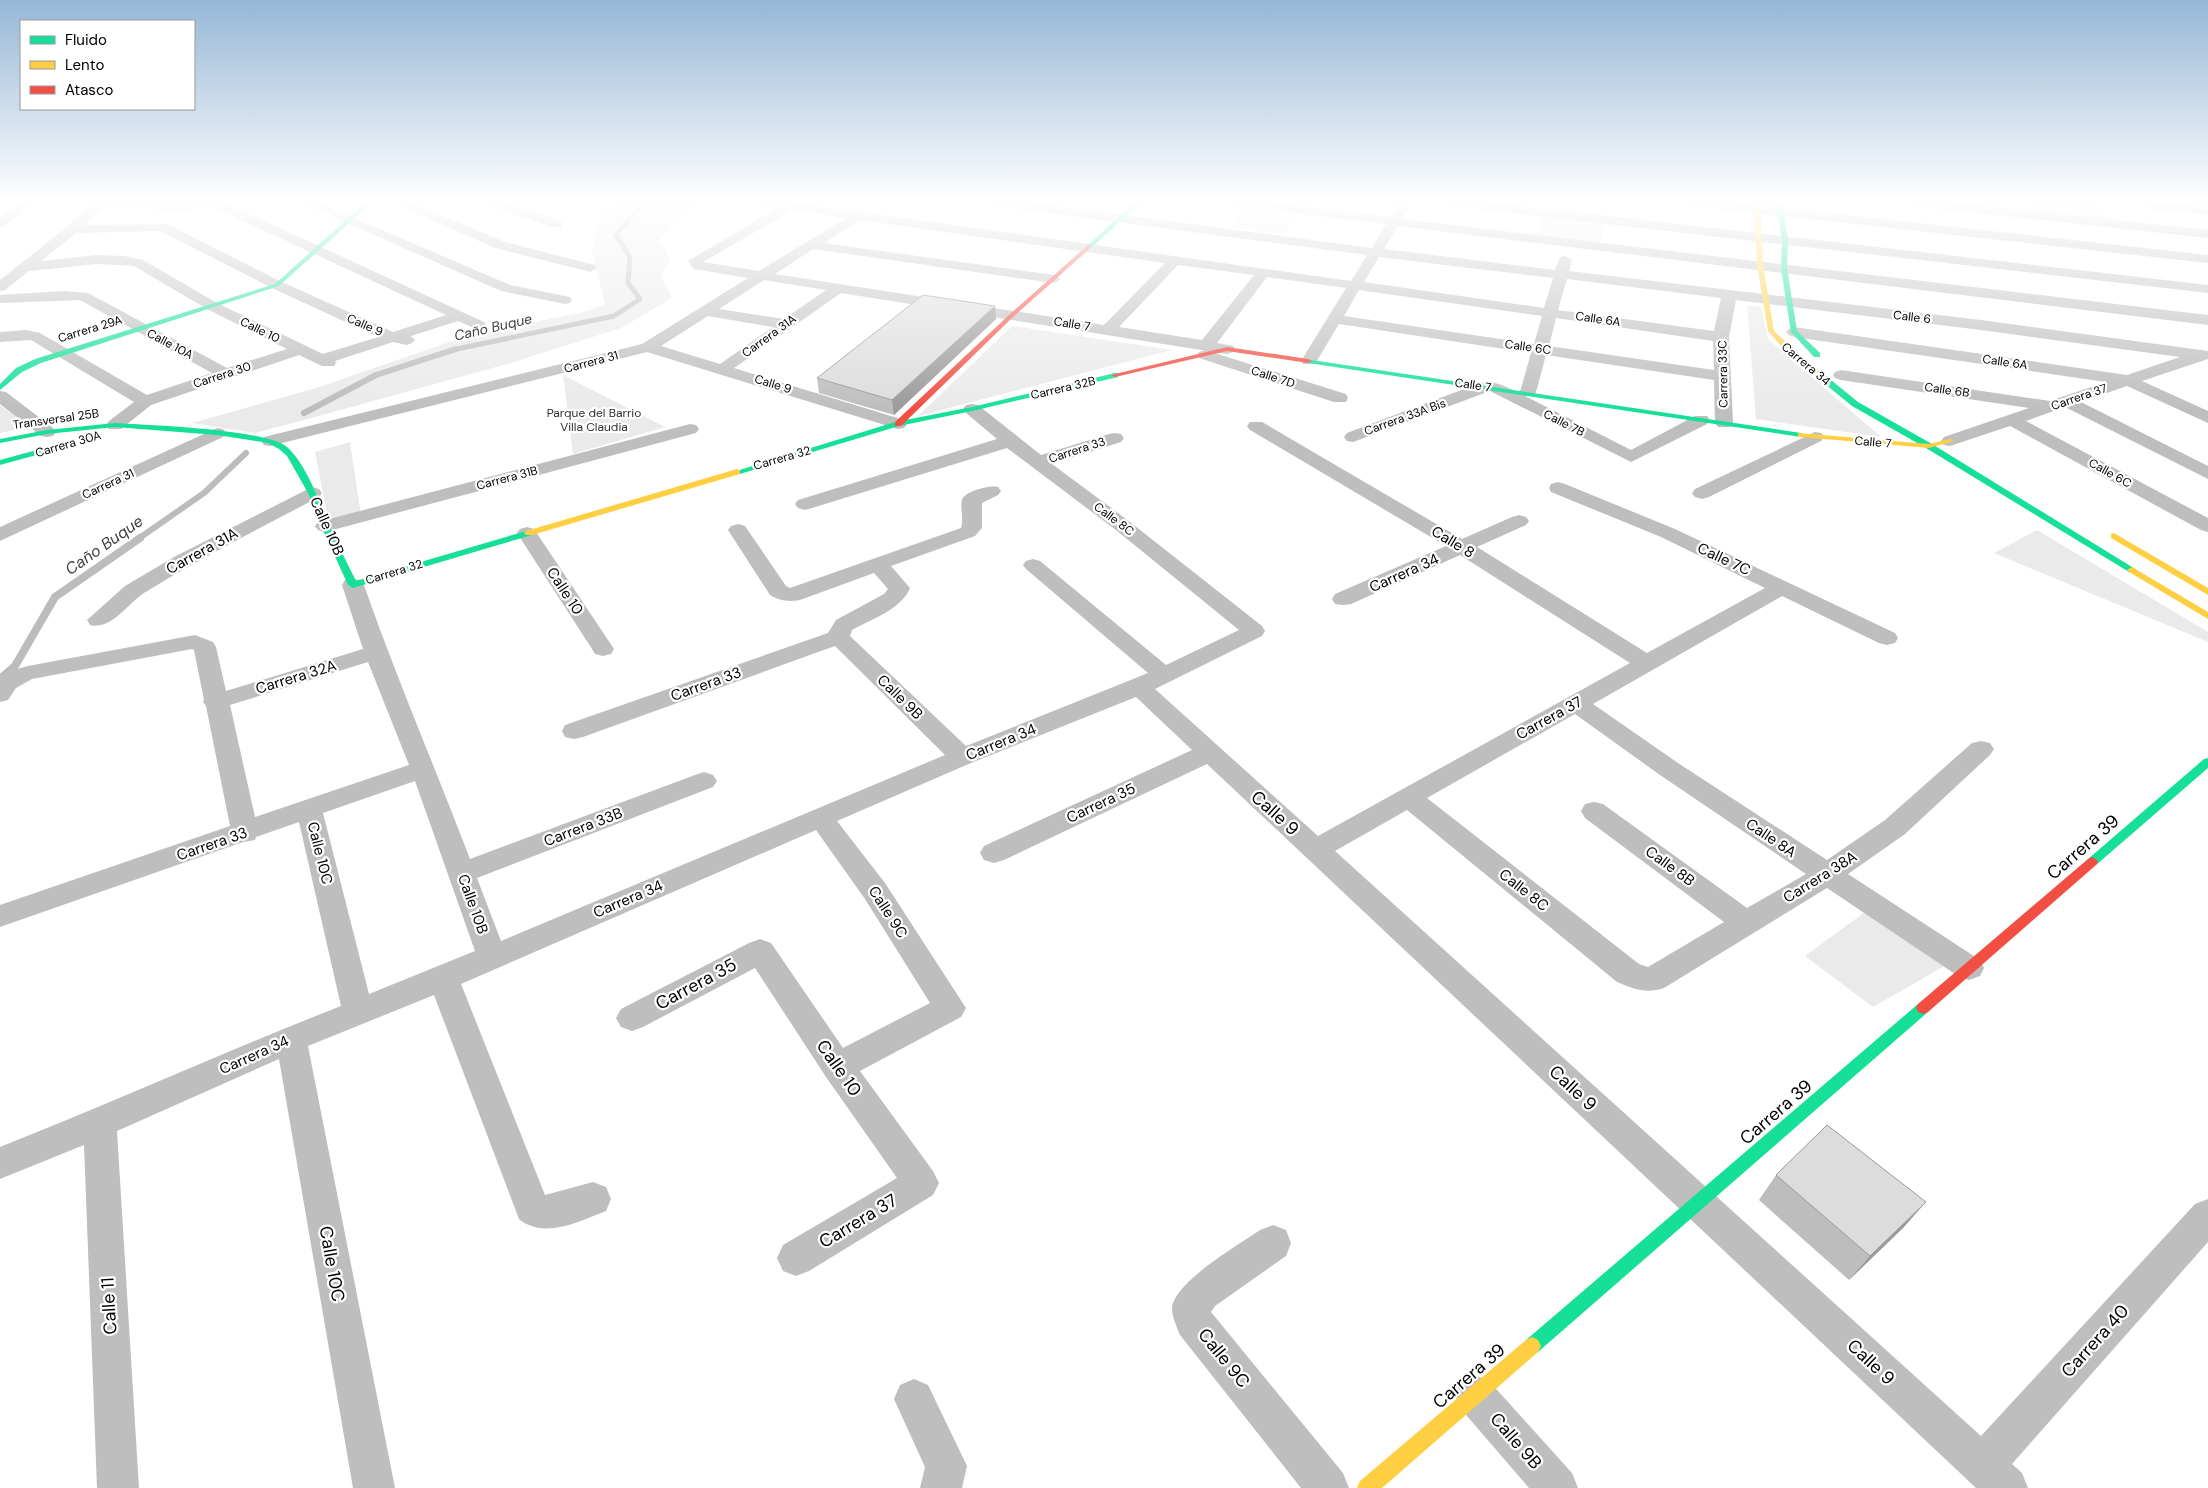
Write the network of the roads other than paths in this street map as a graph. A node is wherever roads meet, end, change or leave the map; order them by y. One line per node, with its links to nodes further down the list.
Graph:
1 (18, 271): 27 (street)
2 (155, 271): 37 (street, Calle 10)
3 (250, 271): 25 (street, Calle 9)
4 (292, 271): 25 (street, Carrera 29A)
5 (360, 271): 42 (street)
6 (467, 271): 33 (street)
7 (736, 271): 22 (street, Calle 7)
8 (767, 271): 22 (street, Carrera 31)
9 (1000, 271): 24 (street)
10 (1063, 271): 24 (street, Carrera 32)
11 (1164, 271): 48 (street)
12 (1251, 271): 21 (street, Calle 6A)
13 (1364, 271): 26 (street)
14 (1532, 271): 23 (street, Calle 6)
15 (1562, 271): 23 (street)
16 (1761, 271): 35 (street, Carrera 34)
17 (1784, 271): 36 (street, Carrera 34)
18 (1812, 271): 31 (street)
19 (2008, 271): 31 (street)
20 (2053, 271): 29 (street)
21 (1263, 273): 26 (street, Calle 6A); 58 (street)
22 (761, 275): 28 (street, Calle 7); 38 (street, Carrera 31)
23 (1561, 275): 30 (street, Calle 6); 40 (street)
24 (1054, 279): 41 (street, Carrera 32)
25 (277, 285): 37 (street, Carrera 29A); 52 (street, Calle 9)
26 (1356, 286): 40 (street, Calle 6A); 43 (street)
27 (0, 287)
28 (840, 287): 34 (street, Calle 7); 45 (street, Carrera 31A)
29 (2208, 289)
30 (1729, 296): 35 (street, Calle 6); 50 (street, Carrera 33C)
31 (2020, 297): 44 (street)
32 (0, 299): 47 (street, Calle 10A)
33 (565, 300)
34 (922, 300): 39 (street); 41 (street, Calle 7)
35 (1765, 300): 36 (street, Calle 6); 99 (street, Carrera 34)
36 (1788, 302): 49 (street, Carrera 34); 60 (street, Calle 6)
37 (212, 306): 47 (street, Carrera 29A); 57 (street, Calle 10)
38 (704, 311): 45 (street); 54 (street, Carrera 31)
39 (907, 312)
40 (1551, 312): 50 (street, Calle 6A); 56 (street)
41 (1012, 315): 48 (street, Calle 7); 84 (street, Carrera 32)
42 (459, 316): 46 (street); 52 (street)
43 (1334, 319): 56 (street, Calle 6C); 61 (street)
44 (2208, 320)
45 (785, 324): 64 (street, Carrera 31A)
46 (479, 325)
47 (141, 328): 59 (street, Carrera 29A); 66 (street, Calle 10A)
48 (1108, 330): 58 (street, Calle 7)
49 (1794, 332): 63 (street, Carrera 34); 68 (street, Calle 6A)
50 (1721, 336): 67 (street, Carrera 33C)
51 (0, 337): 59 (street)
52 (391, 337): 53 (street, Calle 9); 57 (street, Calle 10)
53 (407, 340)
54 (648, 347): 64 (street, Calle 9); 96 (street, Carrera 31)
55 (1227, 348): 58 (street, Calle 7); 61 (street, Calle 7)
56 (1540, 348): 67 (street, Calle 6C); 73 (street)
57 (299, 350): 66 (street, Carrera 30)
58 (1206, 350): 76 (street, Calle 7D); 79 (street, Carrera 32B)
59 (64, 352): 70 (street, Carrera 29A); 77 (street)
60 (2206, 354): 62 (street, Carrera 37)
61 (1309, 361): 71 (street, Calle 7)
62 (2184, 361): 65 (street); 68 (street, Carrera 37)
63 (1834, 369): 72 (street, Carrera 34); 78 (street, Calle 6B)
64 (723, 370): 74 (street, Calle 9)
65 (2208, 372)
66 (225, 374): 77 (street, Carrera 30)
67 (1722, 376): 83 (street, Carrera 33C)
68 (2127, 380): 78 (street, Carrera 37); 80 (street, Calle 6A)
69 (818, 382): 74 (street)
70 (0, 388)
71 (1491, 388): 73 (street, Calle 7); 92 (street, Carrera 33A Bis); 101 (street, Calle 7B)
72 (1863, 389)
73 (1528, 392): 81 (street, Calle 7)
74 (803, 393): 84 (street, Calle 9)
75 (0, 396): 89 (street)
76 (1340, 398)
77 (145, 401): 85 (street)
78 (2060, 404): 82 (street, Carrera 37); 104 (street, Calle 6B)
79 (972, 409): 84 (street, Carrera 32B); 97 (street, Calle 8C)
80 (2208, 418)
81 (1700, 420): 83 (street, Calle 7); 101 (street, Carrera 33C)
82 (2012, 420): 98 (street, Carrera 37); 112 (street, Calle 6C)
83 (1724, 423): 93 (street, Calle 7)
84 (898, 424): 115 (street, Carrera 32)
85 (116, 425): 86 (street, Calle 10B); 89 (street, Transversal 25B)
86 (136, 425): 91 (street, Calle 10B); 103 (street, Carrera 30A)
87 (1256, 426): 117 (street, Calle 8)
88 (690, 429): 111 (street, Carrera 31B)
89 (47, 432): 95 (street, Transversal 25B)
90 (1934, 432): 98 (street)
91 (217, 434): 96 (street, Calle 10B); 116 (street, Carrera 31)
92 (1353, 437)
93 (1815, 437): 99 (street, Calle 7); 108 (street)
94 (1115, 438): 102 (street, Carrera 33)
95 (0, 441)
96 (270, 441): 107 (street, Calle 10B)
97 (1010, 441): 102 (street, Calle 8C); 109 (street)
98 (1950, 441): 99 (street); 100 (street)
99 (1929, 446): 124 (street, Calle 7)
100 (1967, 451)
101 (1631, 457)
102 (1039, 462): 126 (street, Calle 8C)
103 (0, 463)
104 (2208, 473)
105 (1558, 488): 121 (street, Calle 7C)
106 (992, 491): 118 (street)
107 (312, 493): 111 (street, Calle 10B); 125 (street, Carrera 31A)
108 (1702, 493)
109 (805, 504)
110 (1519, 521): 117 (street, Carrera 34)
111 (325, 526): 120 (street, Calle 10B)
112 (2208, 526)
113 (738, 530): 118 (street)
114 (2105, 531): 122 (street)
115 (527, 533): 120 (street, Carrera 32); 129 (street, Calle 10)
116 (0, 535)
117 (1462, 547): 123 (street, Carrera 34); 131 (street, Calle 8)
118 (878, 565): 127 (street)
119 (1033, 565): 132 (street, Calle 9)
120 (353, 585): 130 (street, Calle 10B)
121 (1782, 587): 128 (street, Calle 7C); 131 (street, Carrera 37)
122 (2208, 592)
123 (1343, 599)
124 (2208, 616)
125 (98, 620)
126 (1254, 631): 132 (street, Carrera 34)
127 (839, 637): 136 (street, Carrera 33); 139 (street, Calle 9B)
128 (1887, 638)
129 (603, 649)
130 (376, 652): 134 (street, Carrera 32A); 141 (street, Calle 10B)
131 (1646, 663): 135 (street, Carrera 37)
132 (1151, 681): 138 (street, Calle 9); 139 (street, Carrera 34)
133 (5, 687): 134 (street)
134 (215, 702): 147 (street)
135 (1576, 703): 143 (street, Carrera 37); 151 (street, Calle 8A)
136 (574, 731)
137 (1981, 749): 151 (street, Carrera 38A)
138 (1208, 753): 148 (street, Calle 9); 149 (street, Carrera 35)
139 (962, 757): 146 (street, Carrera 34)
140 (2208, 762): 156 (street, Carrera 39)
141 (423, 769): 144 (street, Carrera 33); 150 (street, Calle 10B)
142 (704, 781): 150 (street, Carrera 33B)
143 (1408, 797): 148 (street, Carrera 37); 158 (street, Calle 8C)
144 (309, 810): 147 (street, Carrera 33); 159 (street, Calle 10C)
145 (1594, 811): 153 (street, Calle 8B)
146 (821, 818): 155 (street, Carrera 34); 162 (street, Calle 9C)
147 (245, 833): 152 (street, Carrera 33)
148 (1315, 850): 167 (street, Calle 9)
149 (994, 853)
150 (462, 873): 155 (street, Calle 10B)
151 (1826, 875): 153 (street, Carrera 38A); 156 (street, Calle 8A)
152 (0, 916)
153 (1745, 922): 158 (street, Carrera 38A)
154 (760, 951): 160 (street, Carrera 35); 162 (street, Calle 10)
155 (492, 956): 157 (street, Carrera 34)
156 (1969, 968): 167 (street, Carrera 39)
157 (443, 978): 159 (street, Carrera 34); 166 (street)
158 (1642, 979)
159 (358, 1013): 161 (street, Carrera 34)
160 (632, 1018)
161 (291, 1039): 163 (street, Carrera 34); 174 (street, Calle 10C)
162 (838, 1067): 165 (street, Calle 10)
163 (100, 1123): 164 (street, Carrera 34); 175 (street, Calle 11)
164 (0, 1163)
165 (921, 1183): 170 (street, Carrera 37)
166 (593, 1198)
167 (1698, 1203): 171 (street, Carrera 39); 173 (street, Calle 9)
168 (2208, 1216): 173 (street, Carrera 40)
169 (1273, 1243): 177 (street, Calle 9C)
170 (796, 1258)
171 (1475, 1394): 178 (street, Carrera 39); 179 (street, Calle 9B)
172 (914, 1399): 176 (street)
173 (1995, 1477)
174 (368, 1485)
175 (118, 1488)
176 (941, 1488)
177 (1328, 1488)
178 (1367, 1488)
179 (1557, 1488)

